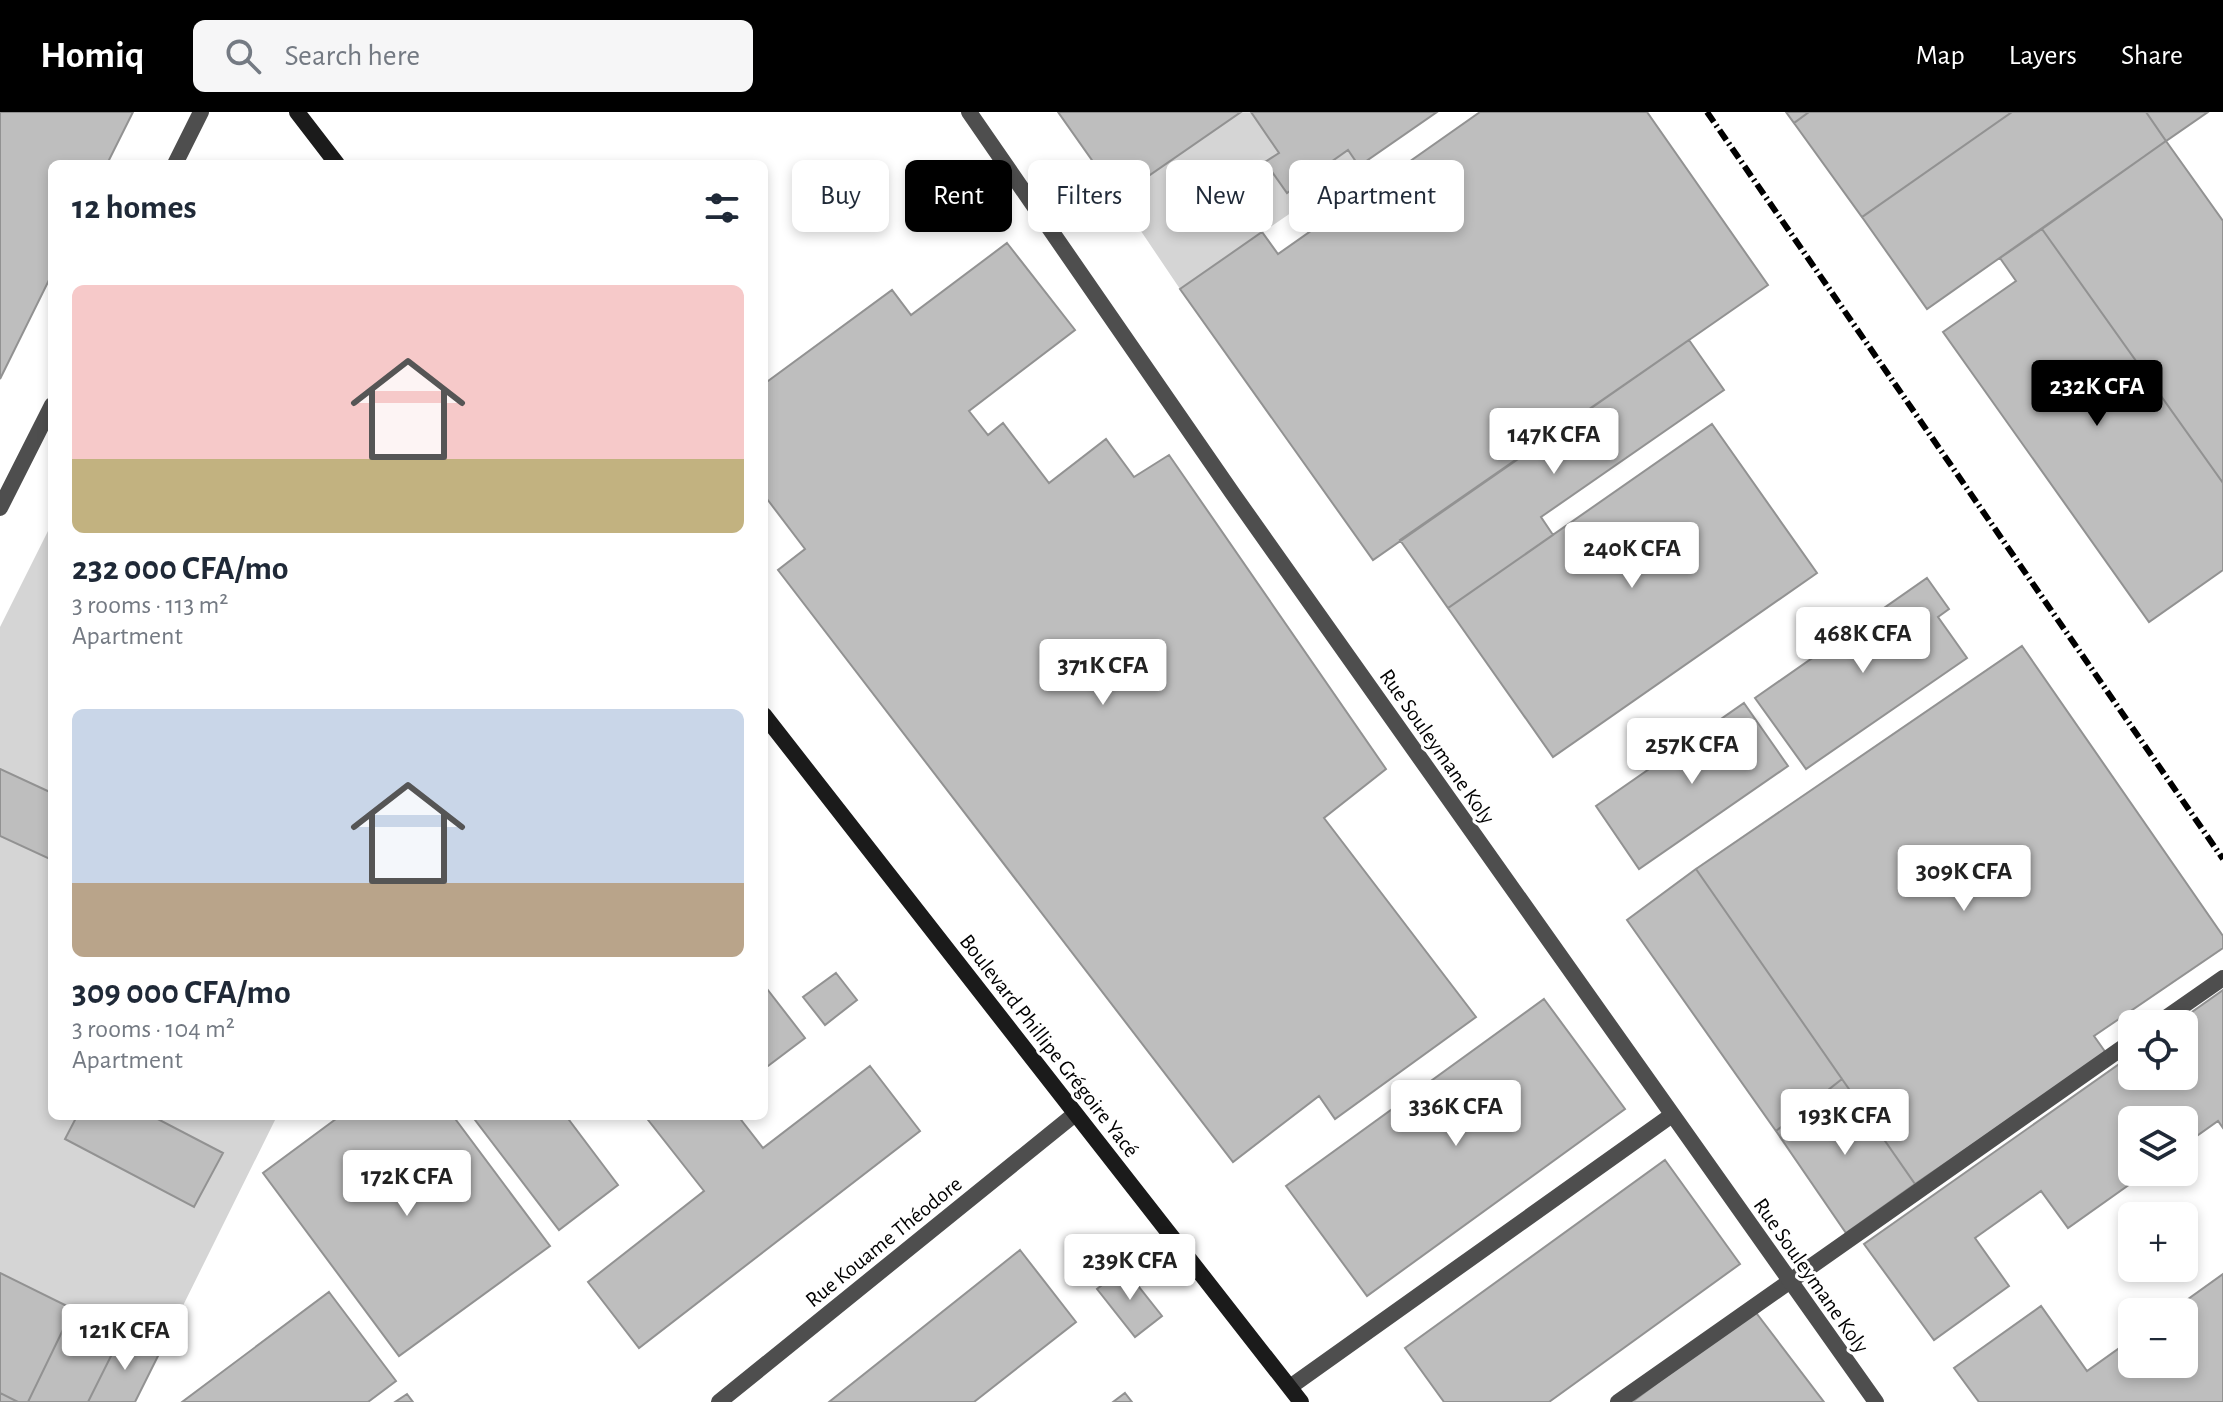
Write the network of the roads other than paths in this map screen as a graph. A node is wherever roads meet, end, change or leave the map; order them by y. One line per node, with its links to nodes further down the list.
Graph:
1 (201, 112): 4 (street)
2 (297, 112): 5 (main road)
3 (969, 112): 13 (street, Rue Souleymane Koly)
4 (177, 160)
5 (334, 160)
6 (48, 413): 7 (street)
7 (0, 508)
8 (768, 720): 12 (main road, Boulevard Phillipe Grégoire Yacé)
9 (2223, 978): 10 (street)
10 (2177, 1010)
11 (2118, 1051): 14 (street)
12 (1075, 1114): 15 (main road, Boulevard Phillipe Grégoire Yacé); 16 (street, Rue Kouame Théodore)
13 (1672, 1115): 14 (street, Rue Souleymane Koly); 15 (street)
14 (1790, 1281): 18 (street); 19 (street, Rue Souleymane Koly)
15 (1290, 1387): 17 (main road, Boulevard Phillipe Grégoire Yacé)
16 (719, 1402)
17 (1301, 1402)
18 (1618, 1402)
19 (1876, 1402)

